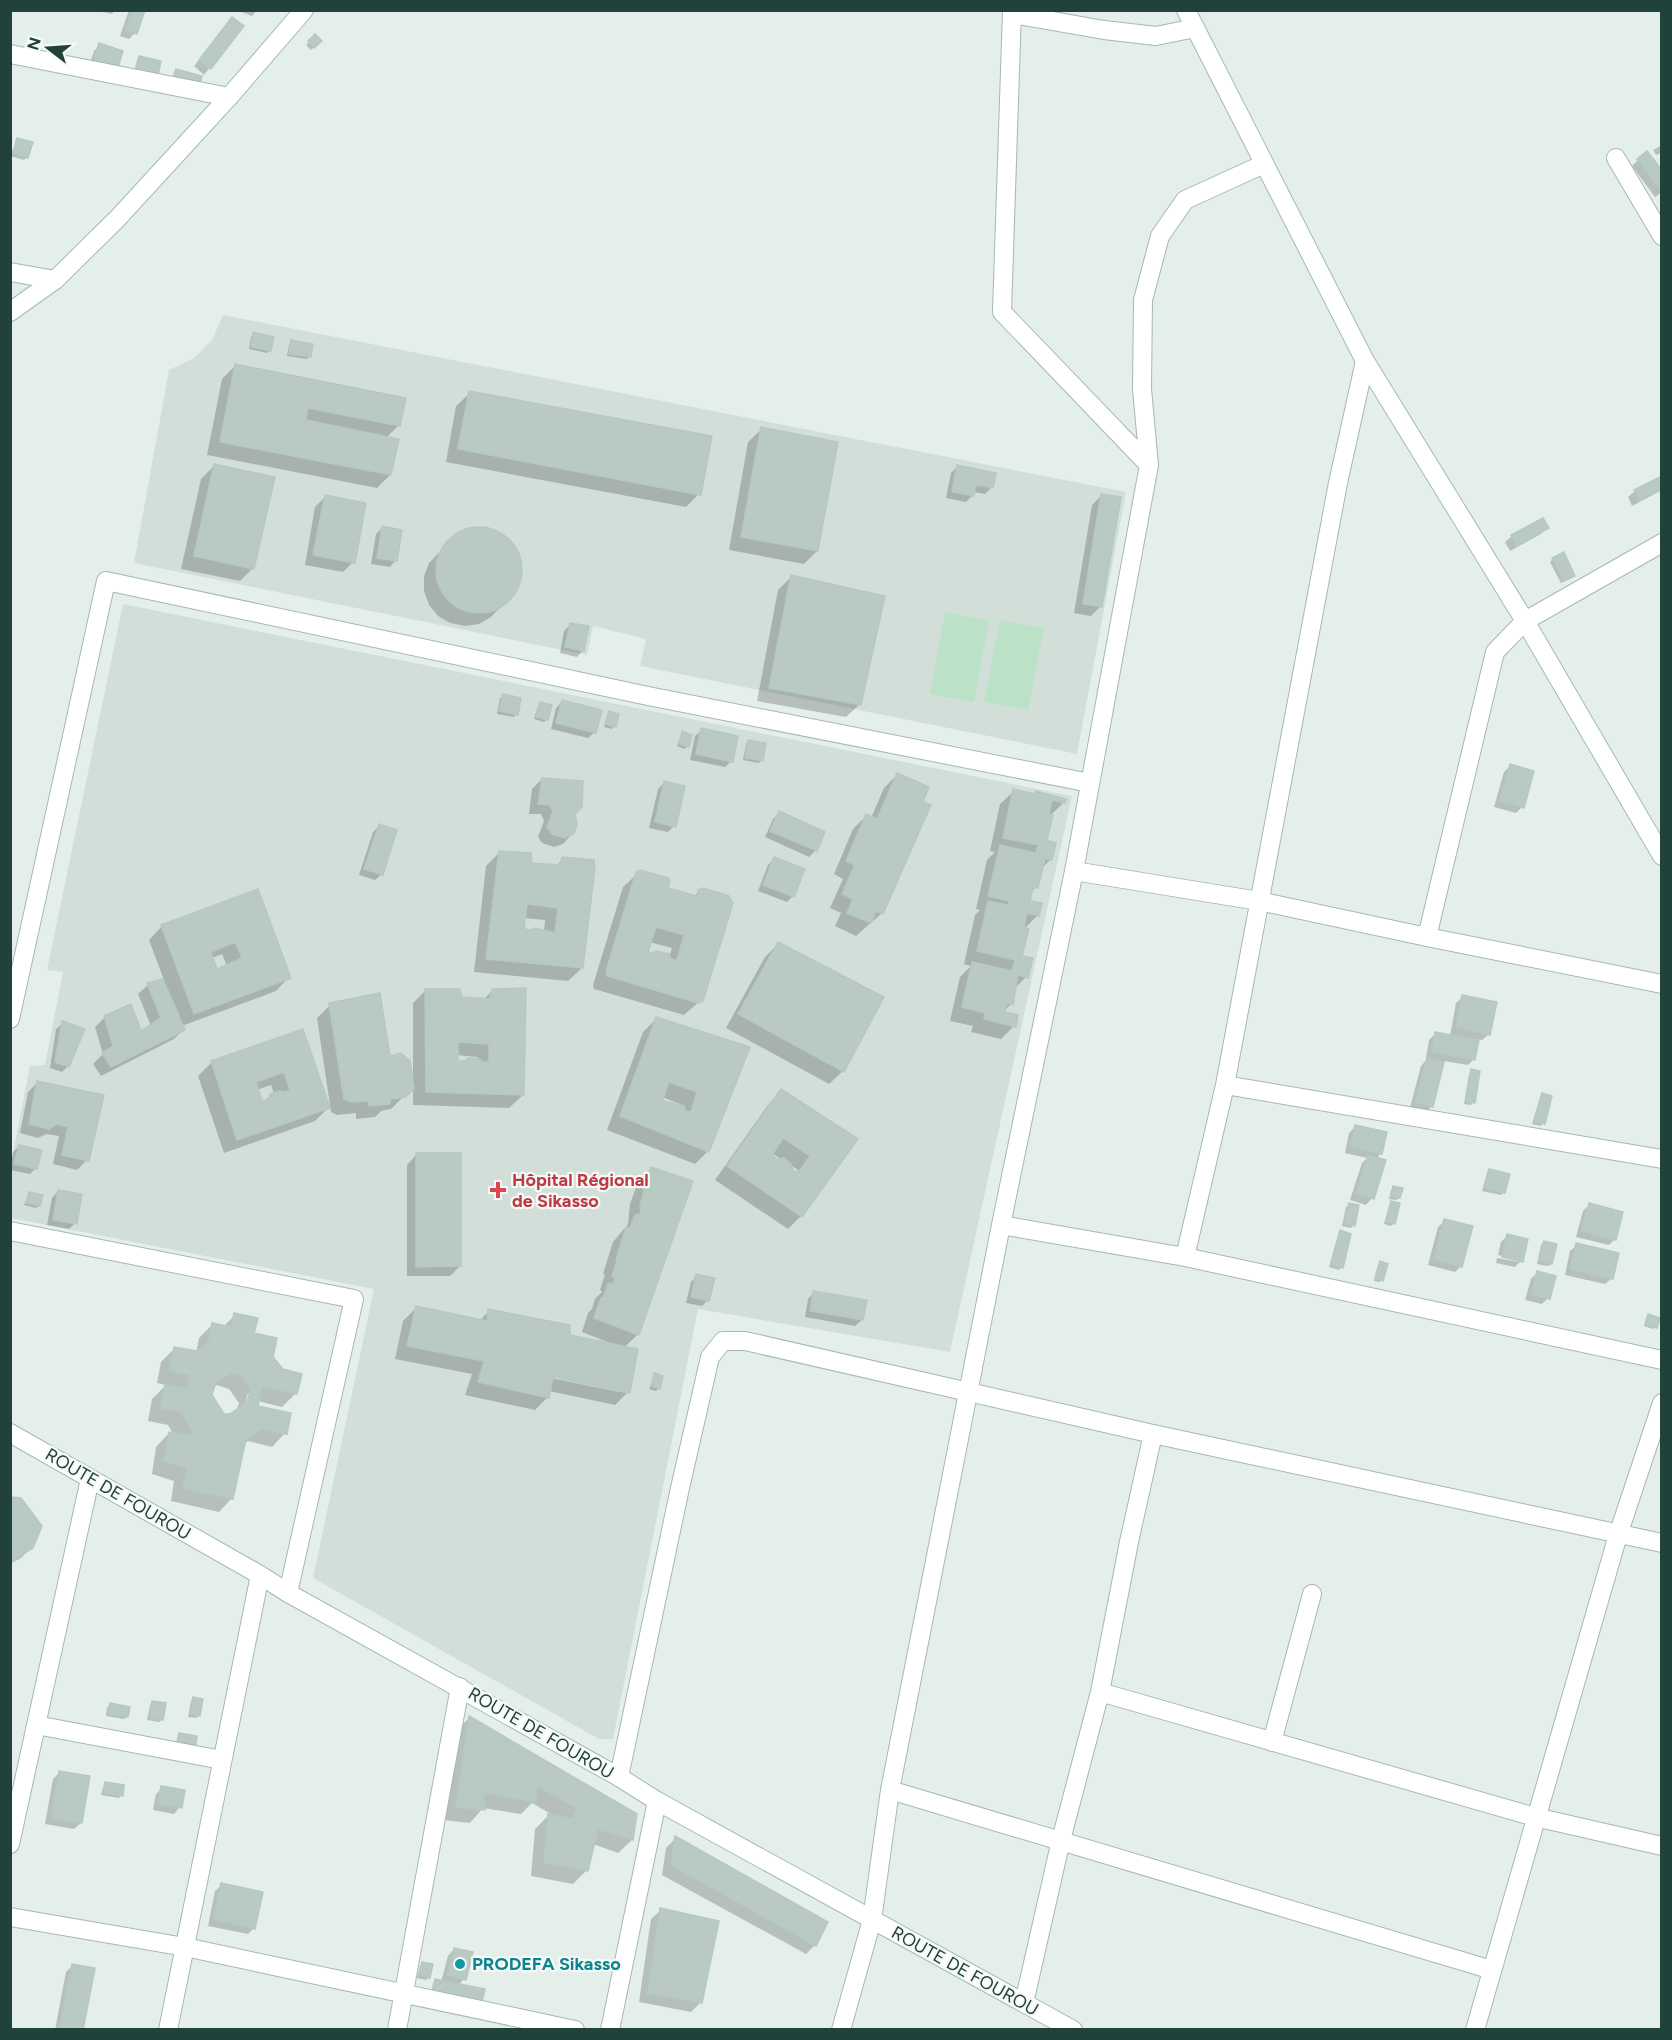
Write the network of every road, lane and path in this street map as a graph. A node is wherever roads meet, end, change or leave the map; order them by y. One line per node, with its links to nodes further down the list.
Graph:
1 (304, 10): 6 (street)
2 (1186, 10): 4 (street)
3 (1013, 12): 4 (street); 14 (street)
4 (1194, 28): 8 (street)
5 (10, 54): 6 (street)
6 (230, 98): 11 (street)
7 (1616, 159): 9 (street)
8 (1264, 164): 13 (street); 14 (street)
9 (1662, 236)
10 (10, 272): 11 (street)
11 (55, 280): 12 (street)
12 (10, 312)
13 (1365, 361): 16 (street); 20 (street)
14 (1149, 465): 17 (street)
15 (1662, 543): 16 (street)
16 (1525, 621): 18 (street); 21 (street)
17 (1090, 783): 19 (street); 23 (street)
18 (1662, 856)
19 (1074, 871): 20 (street); 26 (street)
20 (1259, 901): 21 (street); 24 (street)
21 (1427, 937): 22 (street)
22 (1662, 984)
23 (10, 1019)
24 (1225, 1085): 25 (street); 28 (street)
25 (1662, 1160)
26 (1001, 1225): 28 (street); 30 (street)
27 (10, 1231): 38 (street)
28 (1185, 1257): 29 (street)
29 (1662, 1360)
30 (969, 1394): 33 (street); 45 (street); 46 (street)
31 (1662, 1403): 35 (street)
32 (10, 1433): 34 (street, ROUTE DE FOUROU)
33 (1153, 1434): 35 (street); 41 (street)
34 (90, 1479): 37 (street, ROUTE DE FOUROU); 42 (street)
35 (1618, 1535): 36 (street); 48 (street)
36 (1662, 1543)
37 (260, 1575): 38 (street, ROUTE DE FOUROU); 44 (street)
38 (288, 1593): 40 (street, ROUTE DE FOUROU)
39 (1312, 1594): 43 (street)
40 (460, 1687): 45 (street, ROUTE DE FOUROU); 56 (street)
41 (1100, 1692): 43 (street); 49 (street)
42 (36, 1725): 44 (street); 50 (street)
43 (1272, 1742): 48 (street)
44 (222, 1760): 54 (street)
45 (619, 1777): 47 (street, ROUTE DE FOUROU)
46 (890, 1790): 49 (street); 53 (street)
47 (657, 1801): 53 (street, ROUTE DE FOUROU); 61 (street)
48 (1535, 1817): 51 (street); 55 (street)
49 (1061, 1840): 55 (street); 57 (street)
50 (10, 1844)
51 (1662, 1846)
52 (10, 1917): 54 (street)
53 (872, 1920): 57 (street, ROUTE DE FOUROU); 62 (street)
54 (185, 1947): 56 (street); 58 (street)
55 (1491, 1970): 64 (street)
56 (404, 1995): 59 (street); 60 (street)
57 (1024, 2003): 63 (street, ROUTE DE FOUROU)
58 (168, 2030)
59 (396, 2030)
60 (575, 2030)
61 (610, 2030)
62 (841, 2030)
63 (1073, 2030)
64 (1475, 2030)

